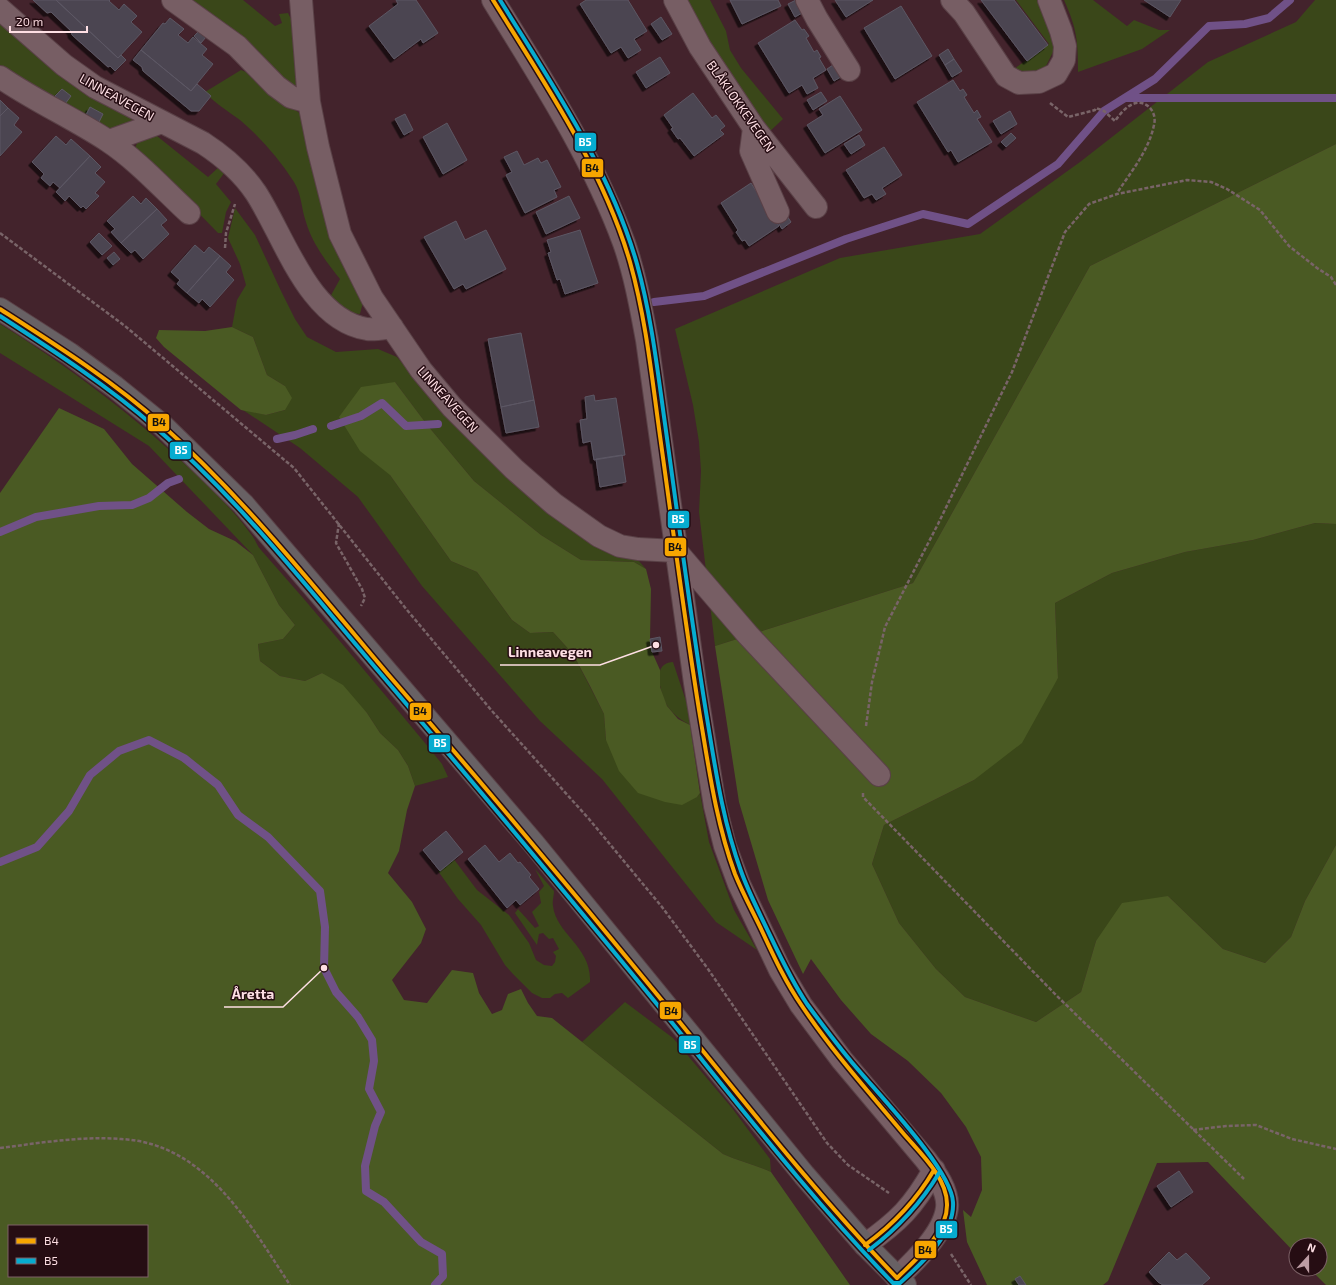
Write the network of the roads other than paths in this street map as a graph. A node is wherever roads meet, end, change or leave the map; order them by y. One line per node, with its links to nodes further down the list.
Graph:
1 (174, 0): 11 (street)
2 (493, 0): 20 (street)
3 (674, 0): 13 (street, BLÅKLOKKEVEGEN)
4 (807, 0): 9 (street)
5 (952, 0): 6 (street)
6 (1049, 0)
7 (298, 3): 11 (street, LINNEAVEGEN)
8 (0, 9): 12 (street, LINNEAVEGEN)
9 (849, 70)
10 (0, 77): 14 (street)
11 (309, 102): 19 (street, LINNEAVEGEN)
12 (162, 122): 14 (street, LINNEAVEGEN); 19 (street, LINNEAVEGEN)
13 (754, 128): 15 (street, BLÅKLOKKEVEGEN); 16 (street)
14 (109, 141): 17 (street)
15 (816, 207)
16 (778, 212)
17 (189, 213)
18 (0, 309): 23 (main road)
19 (392, 327): 20 (street, LINNEAVEGEN)
20 (676, 552): 21 (street); 22 (street)
21 (879, 774)
22 (934, 1170): 23 (street); 24 (street)
23 (865, 1245): 24 (main road)
24 (901, 1282)

